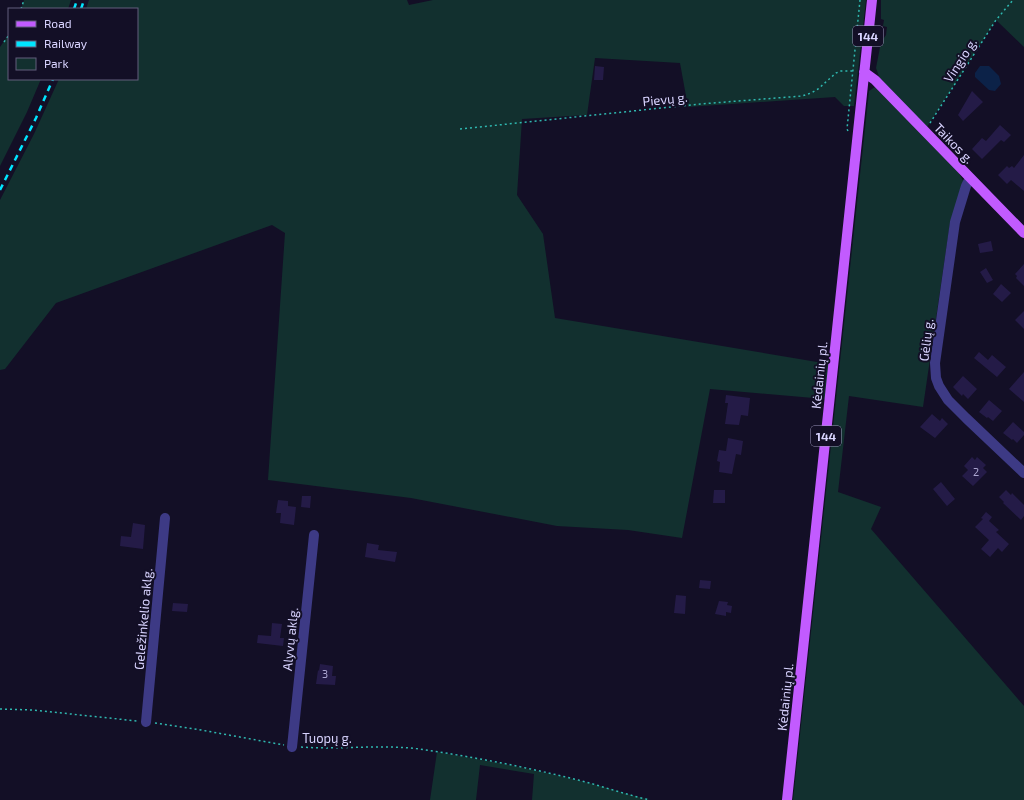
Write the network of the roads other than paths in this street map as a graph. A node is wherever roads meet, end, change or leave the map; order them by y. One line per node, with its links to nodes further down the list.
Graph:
1 (872, 0): 2 (main road, Kėdainių pl. / 144)
2 (864, 72): 3 (main road, Taikos g.); 10 (main road, Kėdainių pl. / 144)
3 (970, 178): 4 (main road, Taikos g.); 5 (street, Gėlių g.)
4 (1024, 233)
5 (1024, 472)
6 (165, 518): 8 (street, Geležinkelio aklg.)
7 (314, 535): 9 (street, Alyvų aklg.)
8 (146, 722)
9 (292, 747)
10 (787, 800)

